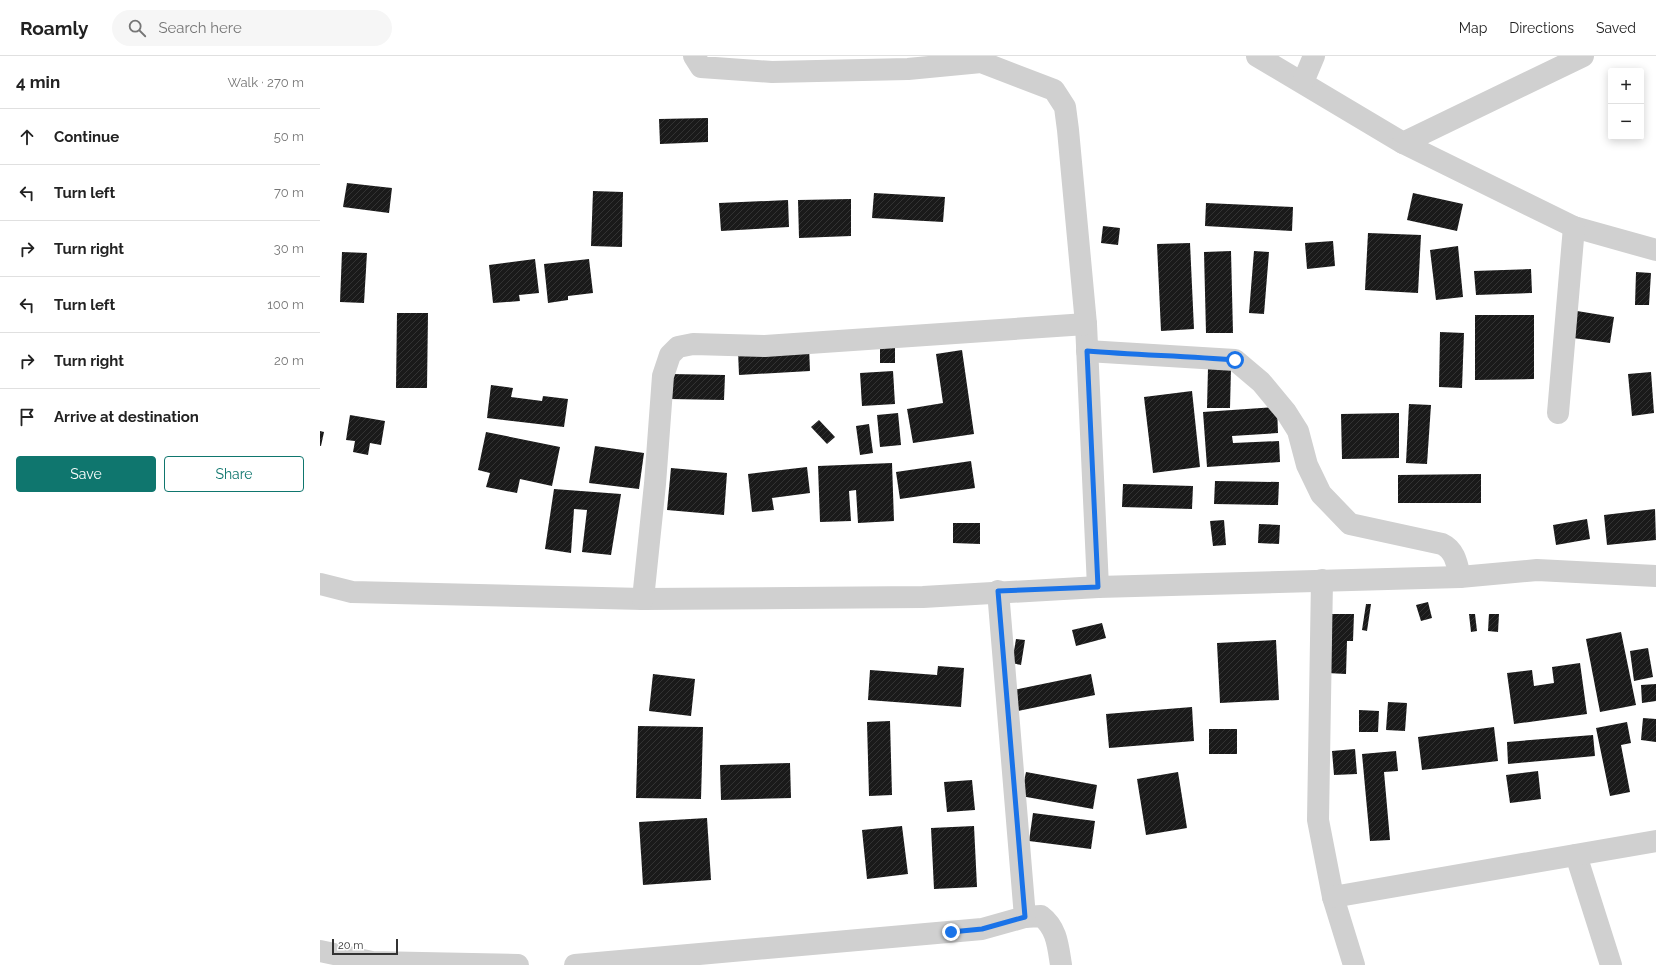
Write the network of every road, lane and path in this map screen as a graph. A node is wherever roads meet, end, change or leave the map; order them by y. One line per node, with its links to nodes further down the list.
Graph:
1 (694, 56): 9 (street)
2 (1257, 56): 5 (street)
3 (1314, 56): 5 (street)
4 (1582, 56): 6 (street)
5 (1303, 82): 6 (street)
6 (1403, 143): 7 (street)
7 (1574, 227): 8 (street); 11 (street)
8 (1656, 250)
9 (1086, 324): 10 (street); 18 (street)
10 (1087, 351): 13 (street); 16 (street)
11 (1558, 413)
12 (1656, 576): 13 (street)
13 (1460, 577): 14 (street)
14 (1322, 580): 16 (street); 21 (street)
15 (320, 584): 18 (street)
16 (1098, 587): 17 (street)
17 (998, 591): 18 (street); 22 (street)
18 (643, 599)
19 (1656, 841): 20 (street)
20 (1576, 855): 21 (street); 29 (street)
21 (1333, 897): 28 (street)
22 (1025, 917): 24 (street); 27 (street)
23 (320, 952): 25 (street)
24 (800, 955): 26 (street)
25 (518, 965)
26 (575, 965)
27 (1062, 965)
28 (1354, 965)
29 (1611, 965)

